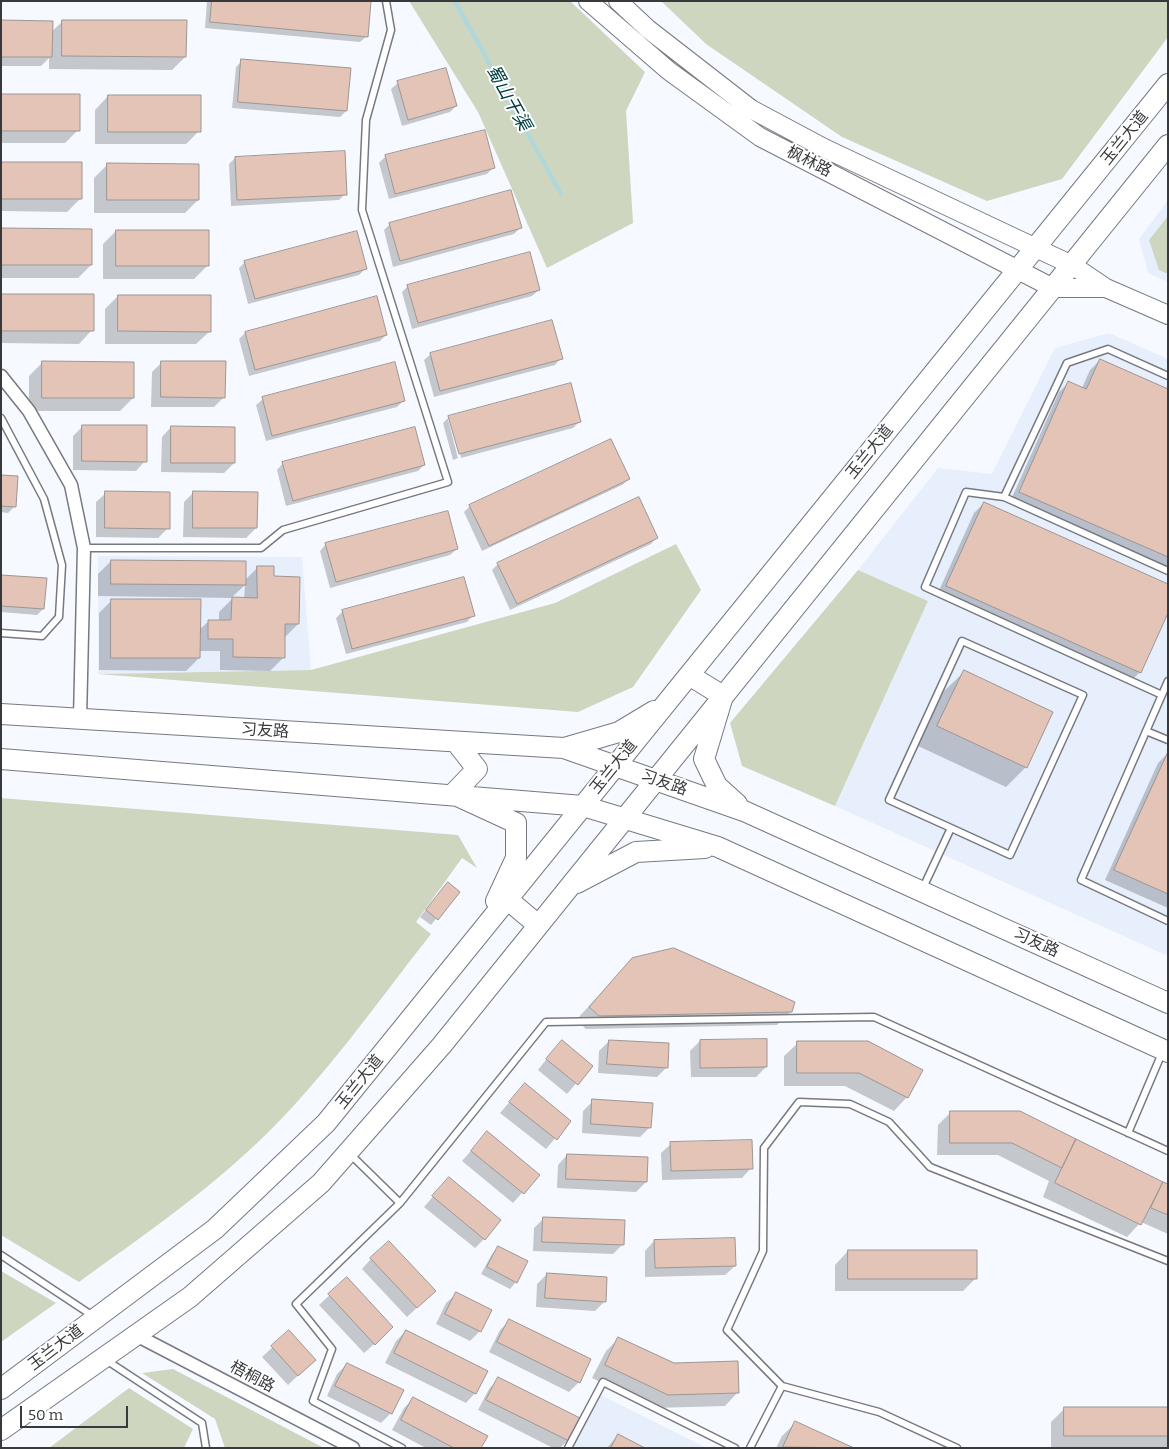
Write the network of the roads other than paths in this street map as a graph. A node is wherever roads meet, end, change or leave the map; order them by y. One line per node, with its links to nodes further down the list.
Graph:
1 (386, 1): 16 (lane)
2 (588, 1): 8 (main road, 枫林路)
3 (618, 1): 6 (main road, 枫林路)
4 (1168, 84): 6 (main road, 玉兰大道)
5 (1168, 146): 7 (main road)
6 (1036, 248): 7 (main road, 枫林路); 8 (main road, 玉兰大道)
7 (1072, 265): 9 (main road); 10 (main road, 枫林路)
8 (1017, 270): 9 (main road, 枫林路); 19 (main road, 玉兰大道)
9 (1052, 288): 10 (main road); 22 (main road)
10 (1106, 288): 11 (main road)
11 (1168, 315)
12 (1, 376): 16 (street)
13 (1168, 376): 15 (lane)
14 (1, 418): 18 (lane)
15 (1004, 498): 17 (lane); 21 (lane)
16 (84, 548): 25 (street)
17 (1168, 571)
18 (1, 633)
19 (689, 675): 22 (main road); 23 (main road, 玉兰大道)
20 (1168, 681): 21 (lane)
21 (1162, 695): 26 (lane)
22 (723, 696): 32 (main road); 35 (main road)
23 (667, 702): 29 (main road); 31 (main road, 玉兰大道)
24 (1, 714): 25 (main road, 习友路)
25 (80, 719): 28 (main road, 习友路)
26 (1146, 731): 27 (lane); 42 (lane)
27 (1168, 740)
28 (456, 742): 29 (main road, 习友路); 33 (main road)
29 (564, 748): 31 (main road, 习友路)
30 (1, 759): 33 (main road)
31 (615, 766): 32 (main road, 习友路); 34 (main road, 玉兰大道)
32 (656, 780): 35 (main road, 习友路); 36 (main road)
33 (453, 794): 34 (main road); 44 (main road)
34 (583, 806): 36 (main road); 41 (main road, 玉兰大道)
35 (744, 811): 40 (main road, 习友路)
36 (625, 818): 38 (main road); 39 (main road)
37 (951, 828): 37 (lane); 40 (lane)
38 (718, 847): 39 (main road); 46 (main road)
39 (569, 888): 43 (main road)
40 (922, 891): 45 (main road, 习友路)
41 (507, 899): 43 (main road); 44 (main road, 玉兰大道)
42 (1168, 921)
43 (538, 925): 49 (main road)
44 (483, 929): 53 (main road, 玉兰大道)
45 (1168, 1003)
46 (1166, 1051): 47 (lane)
47 (1128, 1133): 48 (lane); 50 (lane)
48 (1168, 1151)
49 (348, 1152): 50 (lane); 54 (main road)
50 (400, 1202): 61 (lane)
51 (1, 1255): 53 (lane)
52 (1168, 1261): 56 (lane)
53 (96, 1318): 57 (main road, 玉兰大道)
54 (136, 1335): 55 (main road); 60 (street, 梧桐路)
55 (103, 1358): 58 (main road); 59 (lane)
56 (782, 1386): 64 (lane); 65 (lane)
57 (1, 1389)
58 (1, 1430)
59 (206, 1448)
60 (352, 1448)
61 (402, 1448)
62 (568, 1448): 63 (lane)
63 (735, 1448)
64 (750, 1448)
65 (957, 1448)

